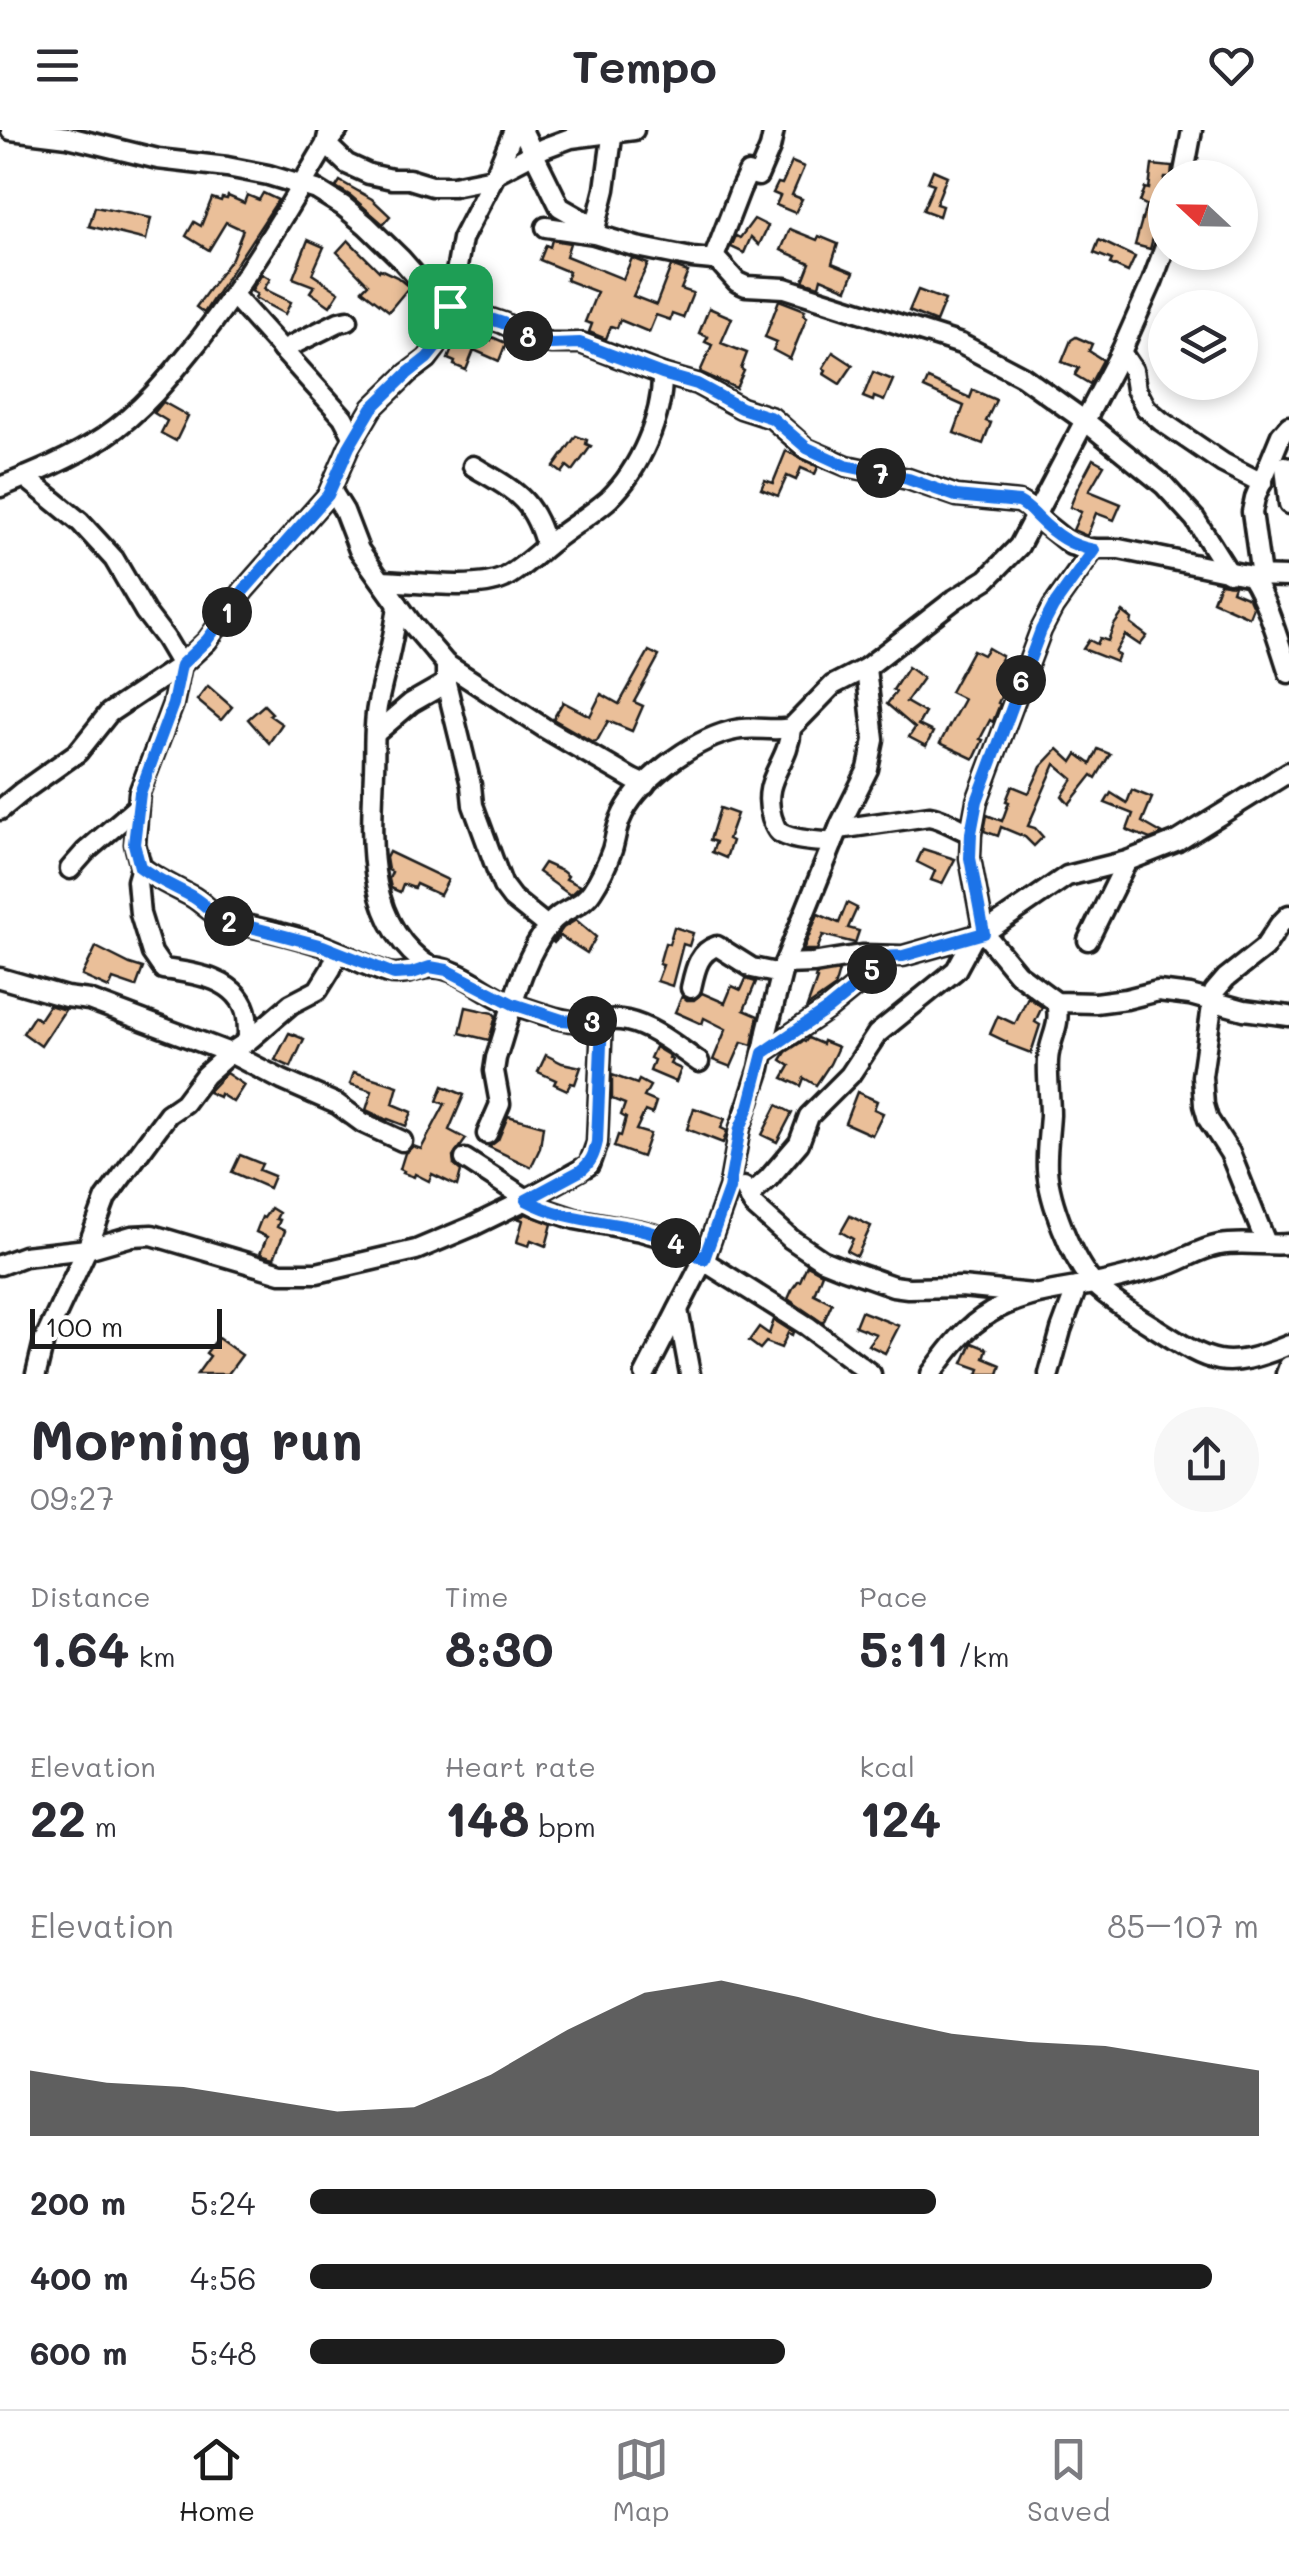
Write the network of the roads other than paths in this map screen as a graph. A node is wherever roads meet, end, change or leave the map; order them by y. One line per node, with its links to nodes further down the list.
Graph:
1 (11, 130): 12 (street)
2 (514, 130): 11 (street)
3 (522, 130): 9 (street)
4 (634, 130): 7 (street)
5 (774, 130): 15 (street)
6 (1192, 130): 10 (street)
7 (612, 132): 9 (street); 14 (street)
8 (331, 135): 11 (street); 12 (street)
9 (533, 154): 11 (street); 14 (street)
10 (1186, 160)
11 (494, 176): 18 (street)
12 (302, 185): 17 (street); 18 (street)
13 (546, 227): 14 (street)
14 (595, 230): 15 (street)
15 (713, 260): 23 (street)
16 (1156, 270): 21 (street)
17 (233, 295): 20 (street); 28 (street)
18 (450, 306): 22 (street); 25 (street)
19 (348, 320): 20 (street)
20 (282, 350): 25 (street)
21 (1120, 352): 23 (street); 31 (street)
22 (662, 374): 33 (street); 34 (street)
23 (1085, 420): 33 (street); 36 (street)
24 (1289, 426): 26 (street)
25 (354, 438): 30 (street)
26 (1282, 465): 31 (street); 32 (street)
27 (473, 466): 34 (street)
28 (24, 477): 29 (street); 41 (street)
29 (0, 487)
30 (330, 490): 39 (street); 41 (street)
31 (1258, 490): 32 (street); 37 (street)
32 (1289, 504)
33 (1035, 516): 35 (street); 42 (street)
34 (546, 546): 39 (street)
35 (1094, 550): 36 (street); 51 (street)
36 (1229, 573): 37 (street)
37 (1256, 576): 38 (street); 43 (street)
38 (1289, 577)
39 (382, 581): 40 (street)
40 (398, 604): 44 (street); 46 (street)
41 (181, 665): 49 (street); 50 (street)
42 (866, 668): 45 (street); 52 (street)
43 (1289, 673)
44 (446, 674): 46 (street); 48 (street); 57 (street)
45 (791, 728): 48 (street); 52 (street)
46 (376, 733): 62 (street)
47 (1289, 772): 53 (street)
48 (645, 785): 57 (street)
49 (137, 806): 54 (street); 55 (street)
50 (0, 810)
51 (971, 833): 52 (street); 58 (street)
52 (836, 836): 63 (street)
53 (1127, 861): 58 (street); 59 (street)
54 (140, 867): 60 (street); 71 (street)
55 (70, 869)
56 (1289, 915): 66 (street)
57 (548, 926): 68 (street)
58 (980, 934): 61 (street); 67 (street); 79 (street)
59 (1088, 940)
60 (338, 952): 62 (street); 71 (street)
61 (879, 957): 63 (street); 73 (street)
62 (430, 967): 68 (street)
63 (783, 969): 65 (street); 73 (street)
64 (0, 978): 72 (street)
65 (691, 988)
66 (1211, 1001): 67 (street); 69 (street); 81 (street)
67 (1056, 1002): 86 (street)
68 (513, 1004): 70 (street); 75 (street)
69 (1289, 1016)
70 (602, 1020): 74 (street); 80 (street)
71 (248, 1041): 72 (street)
72 (230, 1053): 76 (street); 83 (street)
73 (763, 1053): 78 (street)
74 (699, 1062)
75 (487, 1134)
76 (402, 1140)
77 (465, 1159): 80 (street)
78 (734, 1166): 79 (street); 84 (street)
79 (749, 1196): 87 (street)
80 (526, 1200): 83 (street); 84 (street)
81 (1266, 1243): 82 (street); 86 (street)
82 (1289, 1244)
83 (87, 1249): 85 (street); 92 (street)
84 (704, 1259): 88 (street); 95 (street)
85 (0, 1265)
86 (1085, 1286): 87 (street); 90 (street); 97 (street)
87 (1033, 1294): 96 (street)
88 (678, 1310): 93 (street); 94 (street)
89 (1289, 1345): 90 (street)
90 (1223, 1362): 98 (street)
91 (1289, 1366): 99 (street)
92 (36, 1374)
93 (645, 1374)
94 (690, 1374)
95 (871, 1374)
96 (931, 1374)
97 (1049, 1374)
98 (1196, 1374)
99 (1286, 1374)

